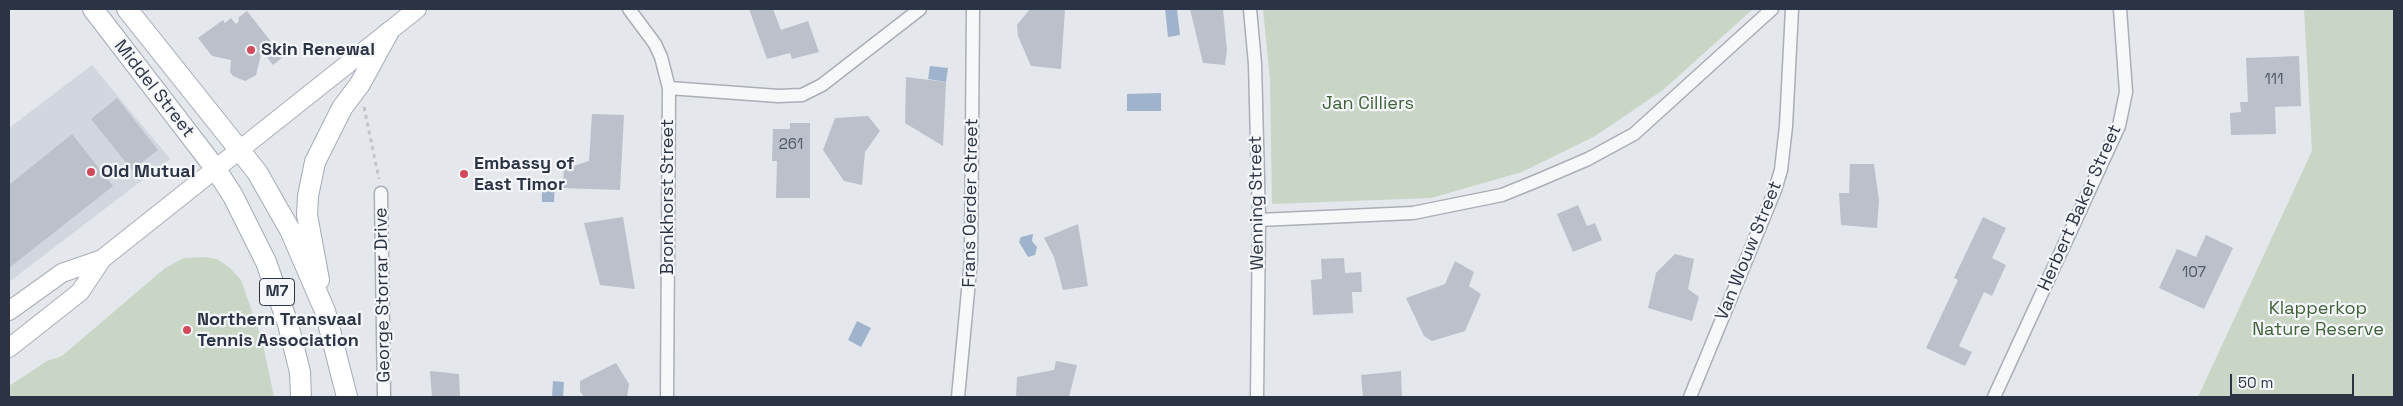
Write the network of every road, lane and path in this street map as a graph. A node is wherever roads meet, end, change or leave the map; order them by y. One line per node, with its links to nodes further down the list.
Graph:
1 (93, 9): 15 (main road, Middel Street / M7)
2 (127, 9): 14 (main road, Middel Street / M7)
3 (417, 9): 11 (main road)
4 (629, 9): 13 (street, Bronkhorst Street)
5 (920, 9): 13 (street)
6 (973, 9): 27 (street, Frans Oerder Street)
7 (1250, 9): 17 (street, Wenning Street)
8 (1772, 9): 17 (street)
9 (1792, 9): 29 (street, Van Wouw Street)
10 (2120, 9): 22 (street, Herbert Baker Street)
11 (388, 33): 12 (main road); 14 (main road)
12 (360, 84): 16 (path); 20 (main road)
13 (669, 88): 26 (street, Bronkhorst Street)
14 (240, 149): 15 (main road); 20 (main road, M7)
15 (215, 168): 18 (main road); 23 (main road, M7)
16 (382, 193): 25 (street, George Storrar Drive)
17 (1259, 220): 28 (street, Wenning Street)
18 (102, 259): 19 (main road); 21 (main road)
19 (9, 311)
20 (325, 311): 24 (main road, M7)
21 (9, 348)
22 (1996, 395)
23 (301, 397)
24 (347, 397)
25 (384, 397)
26 (667, 397)
27 (958, 397)
28 (1257, 397)
29 (1690, 397)

